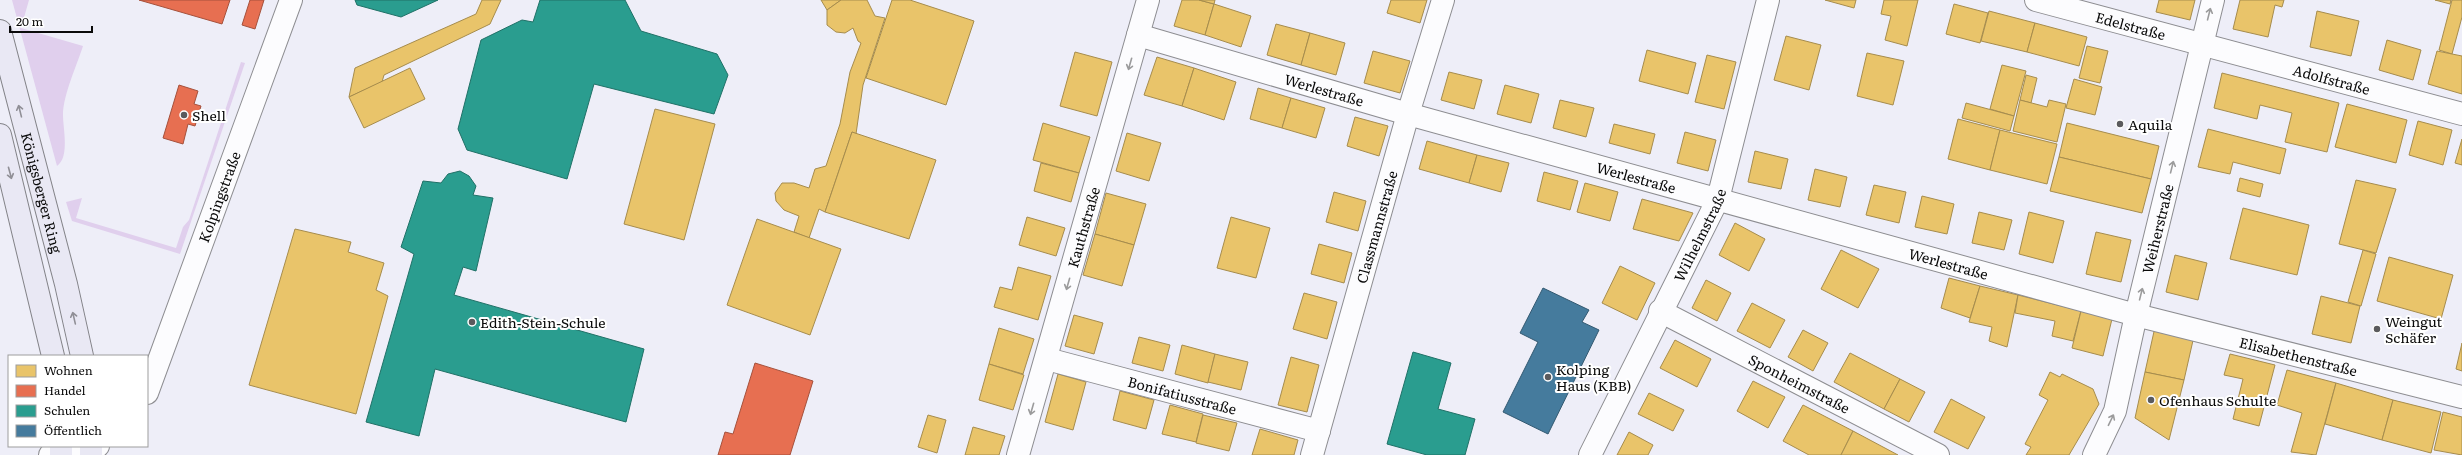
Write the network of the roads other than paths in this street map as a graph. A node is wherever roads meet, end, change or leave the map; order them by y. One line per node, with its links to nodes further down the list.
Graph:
1 (291, 0): 19 (street, Kolpingstraße)
2 (1148, 0): 8 (street, Kauthstraße)
3 (1443, 0): 10 (street, Classmannstraße)
4 (1768, 0): 13 (street, Wilhelmstraße)
5 (2036, 0): 9 (street, Edelstraße)
6 (2213, 0): 9 (street, Weiherstraße, one-way to 6)
7 (0, 31): 17 (main road, Königsberger Ring, one-way to 7)
8 (1138, 35): 10 (street, Werlestraße); 18 (street, Kauthstraße, one-way to 18)
9 (2201, 45): 11 (street, Adolfstraße); 15 (street, Weiherstraße, one-way to 9)
10 (1408, 114): 13 (street, Werlestraße); 21 (street, Classmannstraße)
11 (2462, 114)
12 (0, 135): 16 (main road, Königsberger Ring, one-way to 16)
13 (1718, 199): 14 (street, Wilhelmstraße); 15 (street, Werlestraße)
14 (1660, 311): 26 (street, Wilhelmstraße); 27 (street, Sponheimstraße)
15 (2136, 315): 20 (street, Elisabethenstraße); 28 (street, Weiherstraße, one-way to 15)
16 (53, 355)
17 (82, 355)
18 (1047, 358): 21 (street, Bonifatiusstraße); 24 (street, Kauthstraße, one-way to 24)
19 (148, 390)
20 (2462, 397)
21 (1319, 431): 25 (street, Classmannstraße)
22 (93, 449): 23 (street)
23 (58, 452)
24 (1018, 455)
25 (1312, 455)
26 (1590, 455)
27 (1938, 455)
28 (2094, 455)

